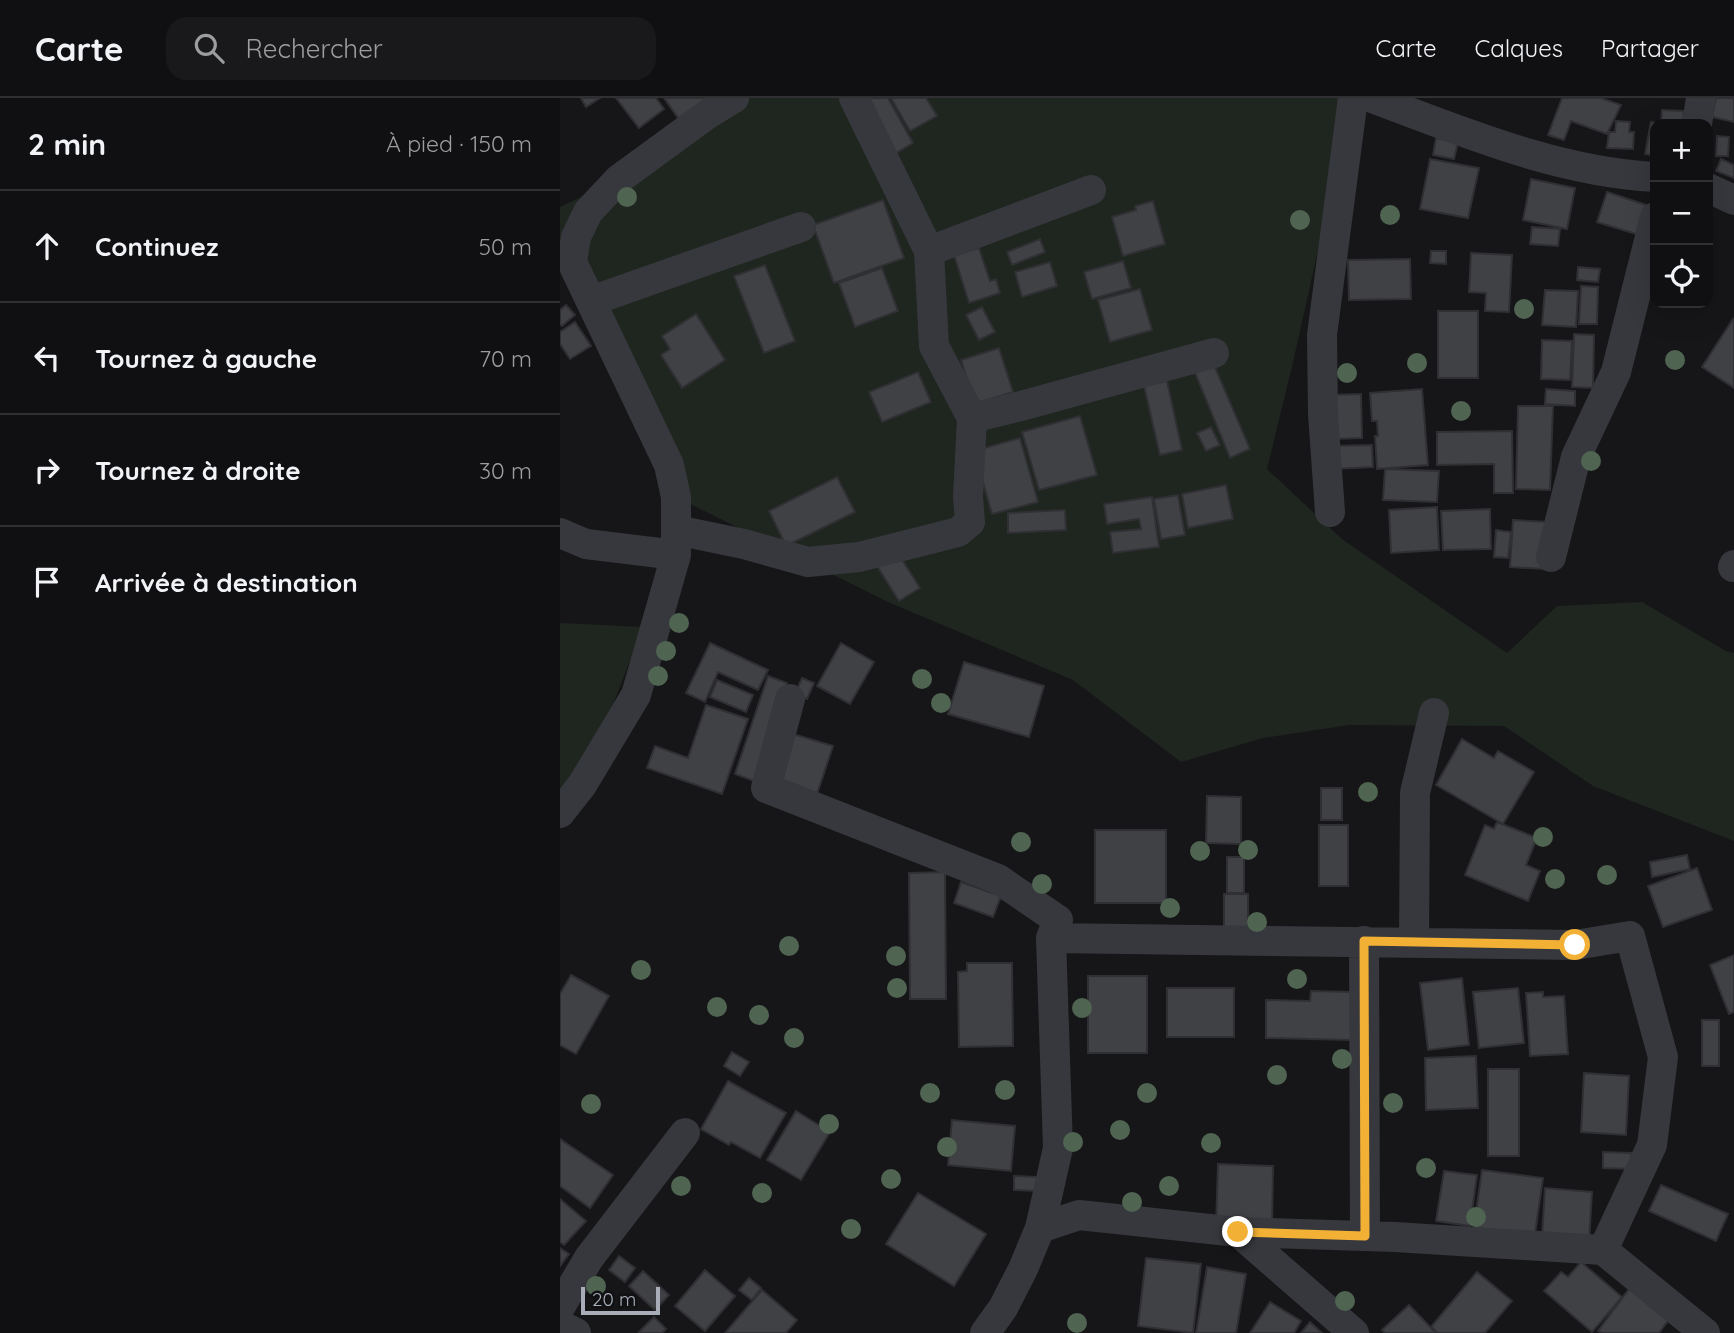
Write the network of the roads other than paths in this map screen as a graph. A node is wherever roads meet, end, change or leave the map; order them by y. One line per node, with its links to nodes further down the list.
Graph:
1 (734, 98): 14 (street)
2 (854, 98): 13 (street)
3 (1353, 98): 17 (street)
4 (1373, 98): 7 (street)
5 (1701, 98): 6 (street)
6 (1699, 119)
7 (1650, 177)
8 (1091, 190): 13 (street)
9 (1713, 190): 10 (street)
10 (1734, 200)
11 (801, 227): 14 (street)
12 (1650, 237): 20 (street)
13 (929, 251): 16 (street)
14 (591, 301): 19 (street)
15 (1214, 353): 16 (street)
16 (972, 418): 19 (street)
17 (1330, 512)
18 (560, 533): 19 (street)
19 (676, 542): 23 (street)
20 (1551, 557)
21 (790, 699): 24 (street)
22 (1434, 713): 26 (street)
23 (560, 813)
24 (1051, 938): 25 (street); 28 (street)
25 (1364, 941): 26 (street); 30 (street)
26 (1414, 942): 31 (street)
27 (685, 1133): 32 (street)
28 (1040, 1228): 29 (street); 35 (street)
29 (1238, 1232): 30 (street); 36 (street)
30 (1365, 1236): 31 (street)
31 (1603, 1250): 37 (street)
32 (560, 1307)
33 (560, 1325): 34 (street)
34 (576, 1333)
35 (985, 1333)
36 (1354, 1333)
37 (1705, 1333)

